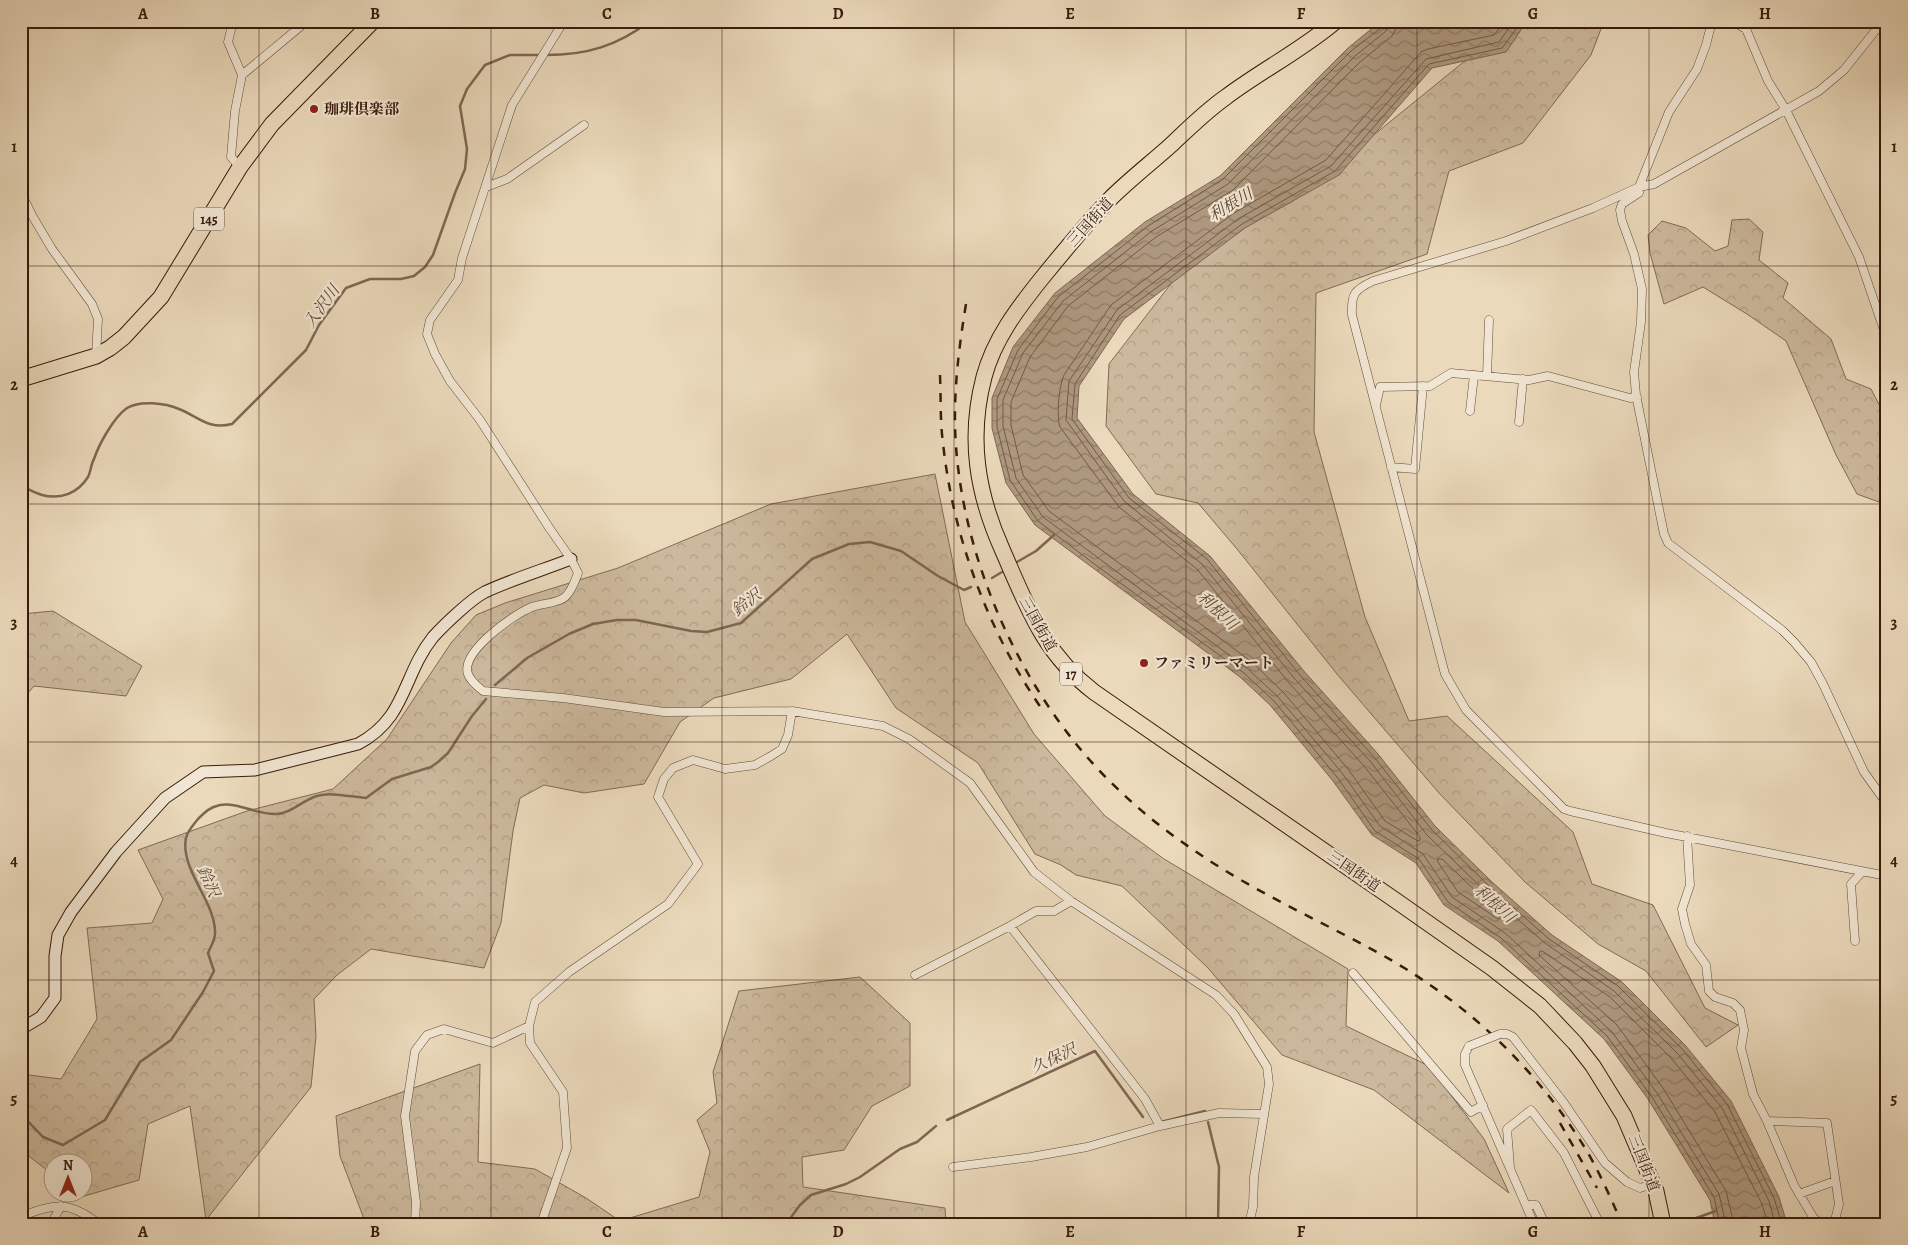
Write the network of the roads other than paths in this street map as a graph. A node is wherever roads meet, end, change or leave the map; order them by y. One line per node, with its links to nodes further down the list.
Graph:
1 (233, 21): 9 (street)
2 (307, 21): 9 (street)
3 (373, 21): 12 (highway, 145)
4 (564, 21): 13 (street)
5 (1336, 21): 49 (highway, 三国街道 / 17)
6 (1713, 21): 14 (street)
7 (1732, 21): 10 (street)
8 (1883, 21): 10 (street)
9 (242, 75): 12 (street)
10 (1786, 110): 14 (street); 17 (street)
11 (584, 125): 13 (street)
12 (240, 167): 18 (highway, 145)
13 (486, 187): 29 (street)
14 (1638, 187): 24 (street); 25 (street)
15 (21, 193): 18 (street)
16 (1489, 320): 20 (street)
17 (1887, 339)
18 (96, 356): 21 (highway, 145)
19 (1474, 375): 20 (street); 23 (street); 26 (street)
20 (1488, 376): 22 (street)
21 (21, 379)
22 (1523, 379): 24 (street); 27 (street)
23 (1424, 386): 25 (street); 28 (street)
24 (1637, 397): 31 (street)
25 (1375, 407): 28 (street)
26 (1470, 411)
27 (1519, 422)
28 (1391, 467): 32 (street)
29 (571, 559): 30 (street); 41 (street)
30 (792, 711): 35 (street); 40 (street)
31 (1887, 804)
32 (1687, 836): 33 (street); 44 (street)
33 (1862, 872): 34 (street); 37 (street)
34 (1887, 876)
35 (1071, 901): 36 (street); 43 (street)
36 (1010, 926): 39 (street); 45 (street)
37 (1855, 941)
38 (1353, 973): 42 (street)
39 (915, 975)
40 (529, 1026): 56 (street); 57 (street)
41 (21, 1029)
42 (1482, 1105): 47 (street); 49 (street, bridge)
43 (1263, 1114): 45 (street); 58 (street)
44 (1766, 1121): 48 (street); 50 (street)
45 (1160, 1126): 46 (street)
46 (952, 1167)
47 (1510, 1167): 51 (street); 61 (street)
48 (1836, 1181): 50 (street); 64 (street)
49 (1653, 1184): 62 (highway, 三国街道 / 17)
50 (1799, 1194): 63 (street)
51 (1526, 1204): 59 (street); 60 (street)
52 (61, 1206): 53 (street); 54 (street); 55 (street)
53 (21, 1216)
54 (51, 1224)
55 (98, 1224)
56 (415, 1224)
57 (541, 1224)
58 (1248, 1224)
59 (1534, 1224)
60 (1545, 1224)
61 (1593, 1224)
62 (1663, 1224)
63 (1820, 1224)
64 (1834, 1224)

